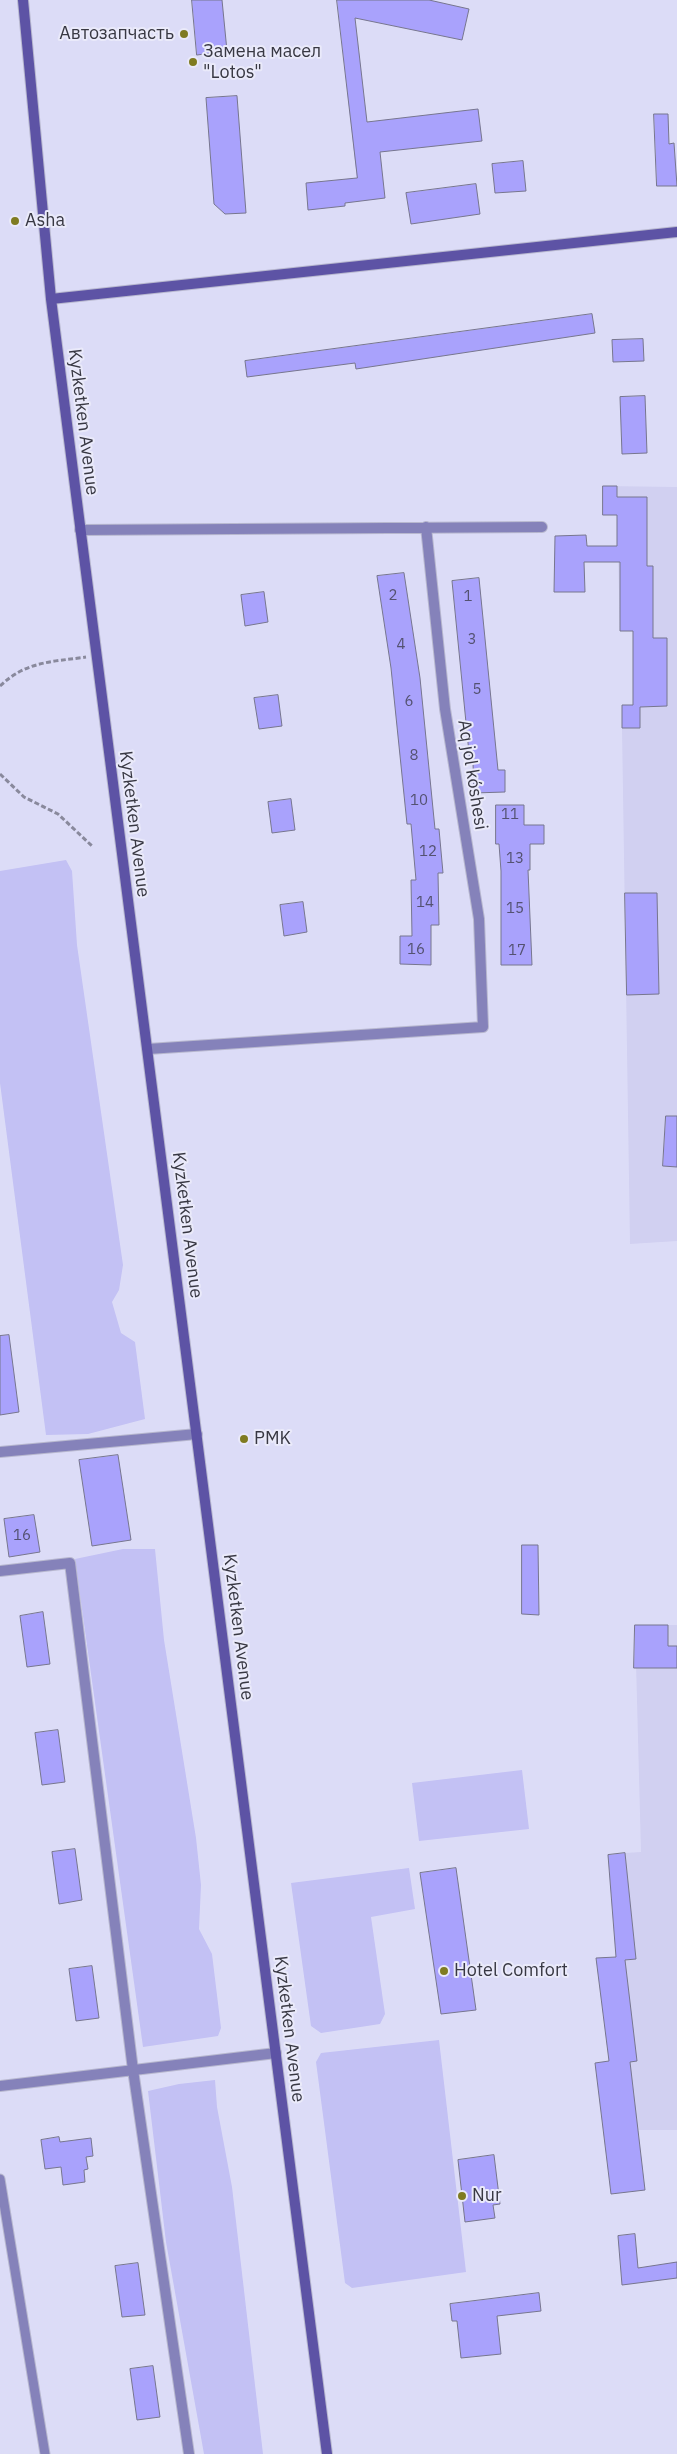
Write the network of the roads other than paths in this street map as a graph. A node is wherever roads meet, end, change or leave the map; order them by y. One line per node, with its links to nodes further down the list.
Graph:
1 (23, 0): 3 (street, Kyzketken Avenue)
2 (677, 232): 3 (street)
3 (51, 299): 6 (street, Kyzketken Avenue)
4 (426, 527): 5 (street); 6 (street); 7 (street, Aq jol kóshesi)
5 (542, 527)
6 (80, 530): 7 (street, Kyzketken Avenue)
7 (148, 1049): 8 (street, Kyzketken Avenue)
8 (197, 1434): 9 (street); 11 (street, Kyzketken Avenue)
9 (0, 1452)
10 (0, 1572): 12 (street)
11 (276, 2052): 12 (street); 17 (street, Kyzketken Avenue)
12 (133, 2070): 13 (street); 16 (street)
13 (0, 2086)
14 (0, 2179): 15 (lane)
15 (45, 2454)
16 (189, 2454)
17 (327, 2454)

